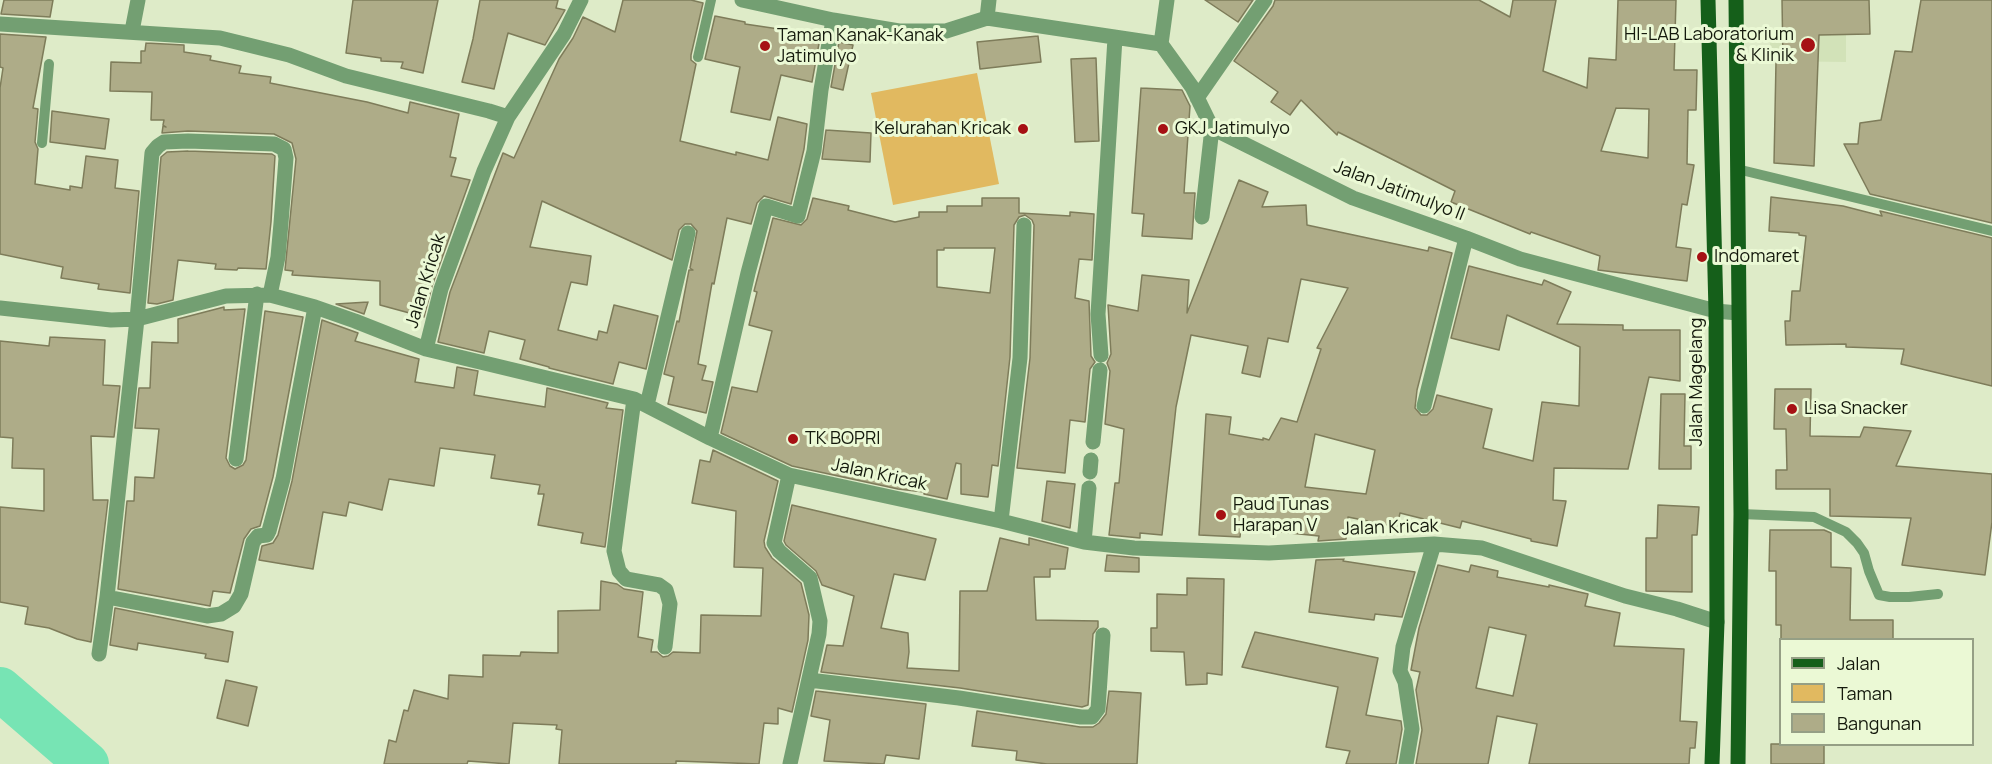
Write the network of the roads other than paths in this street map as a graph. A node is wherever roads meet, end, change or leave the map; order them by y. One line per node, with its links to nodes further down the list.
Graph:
1 (138, 0): 13 (street)
2 (581, 0): 19 (street, Jalan Kricak)
3 (711, 0): 16 (lane)
4 (742, 0): 11 (street)
5 (988, 0): 10 (street)
6 (1167, 0): 15 (street)
7 (1265, 0): 18 (street)
8 (1708, 0): 31 (main road, Jalan Magelang)
9 (1736, 0): 22 (main road)
10 (987, 18): 11 (street); 14 (street)
11 (833, 20): 37 (street)
12 (0, 24): 13 (street)
13 (132, 31): 19 (street)
14 (1115, 38): 15 (street); 38 (street)
15 (1161, 44): 18 (street)
16 (698, 57)
17 (49, 64): 21 (lane)
18 (1197, 98): 20 (street)
19 (508, 117): 34 (street, Jalan Kricak)
20 (1212, 128): 23 (street); 27 (street, Jalan Jatimulyo II)
21 (42, 143)
22 (1737, 169): 25 (lane); 32 (main road)
23 (1202, 217)
24 (1024, 225): 43 (street)
25 (1992, 231)
26 (688, 233): 35 (street)
27 (1466, 238): 31 (street, Jalan Jatimulyo II); 36 (street)
28 (264, 295): 29 (street); 33 (street); 33 (street); 39 (street)
29 (315, 307): 34 (street); 47 (street)
30 (0, 308): 33 (street)
31 (1716, 311): 32 (street, Jalan Jatimulyo II); 48 (main road, Jalan Magelang)
32 (1738, 313): 42 (main road)
33 (137, 319): 47 (street)
34 (426, 349): 35 (street, Jalan Kricak)
35 (640, 402): 37 (street, Jalan Kricak); 50 (street)
36 (1424, 406)
37 (710, 438): 41 (street, Jalan Kricak)
38 (1093, 442)
39 (236, 459)
40 (1090, 474): 44 (street)
41 (789, 475): 43 (street, Jalan Kricak); 52 (street)
42 (1741, 514): 46 (lane); 56 (main road)
43 (1001, 521): 44 (street, Jalan Kricak)
44 (1084, 542): 45 (street, Jalan Kricak)
45 (1434, 544): 48 (street, Jalan Kricak); 54 (street)
46 (1938, 594)
47 (107, 597): 51 (street)
48 (1717, 622): 55 (main road, Jalan Magelang)
49 (1103, 635): 52 (street)
50 (665, 647)
51 (99, 654)
52 (809, 680): 53 (street)
53 (790, 764)
54 (1406, 764)
55 (1712, 764)
56 (1738, 764)

